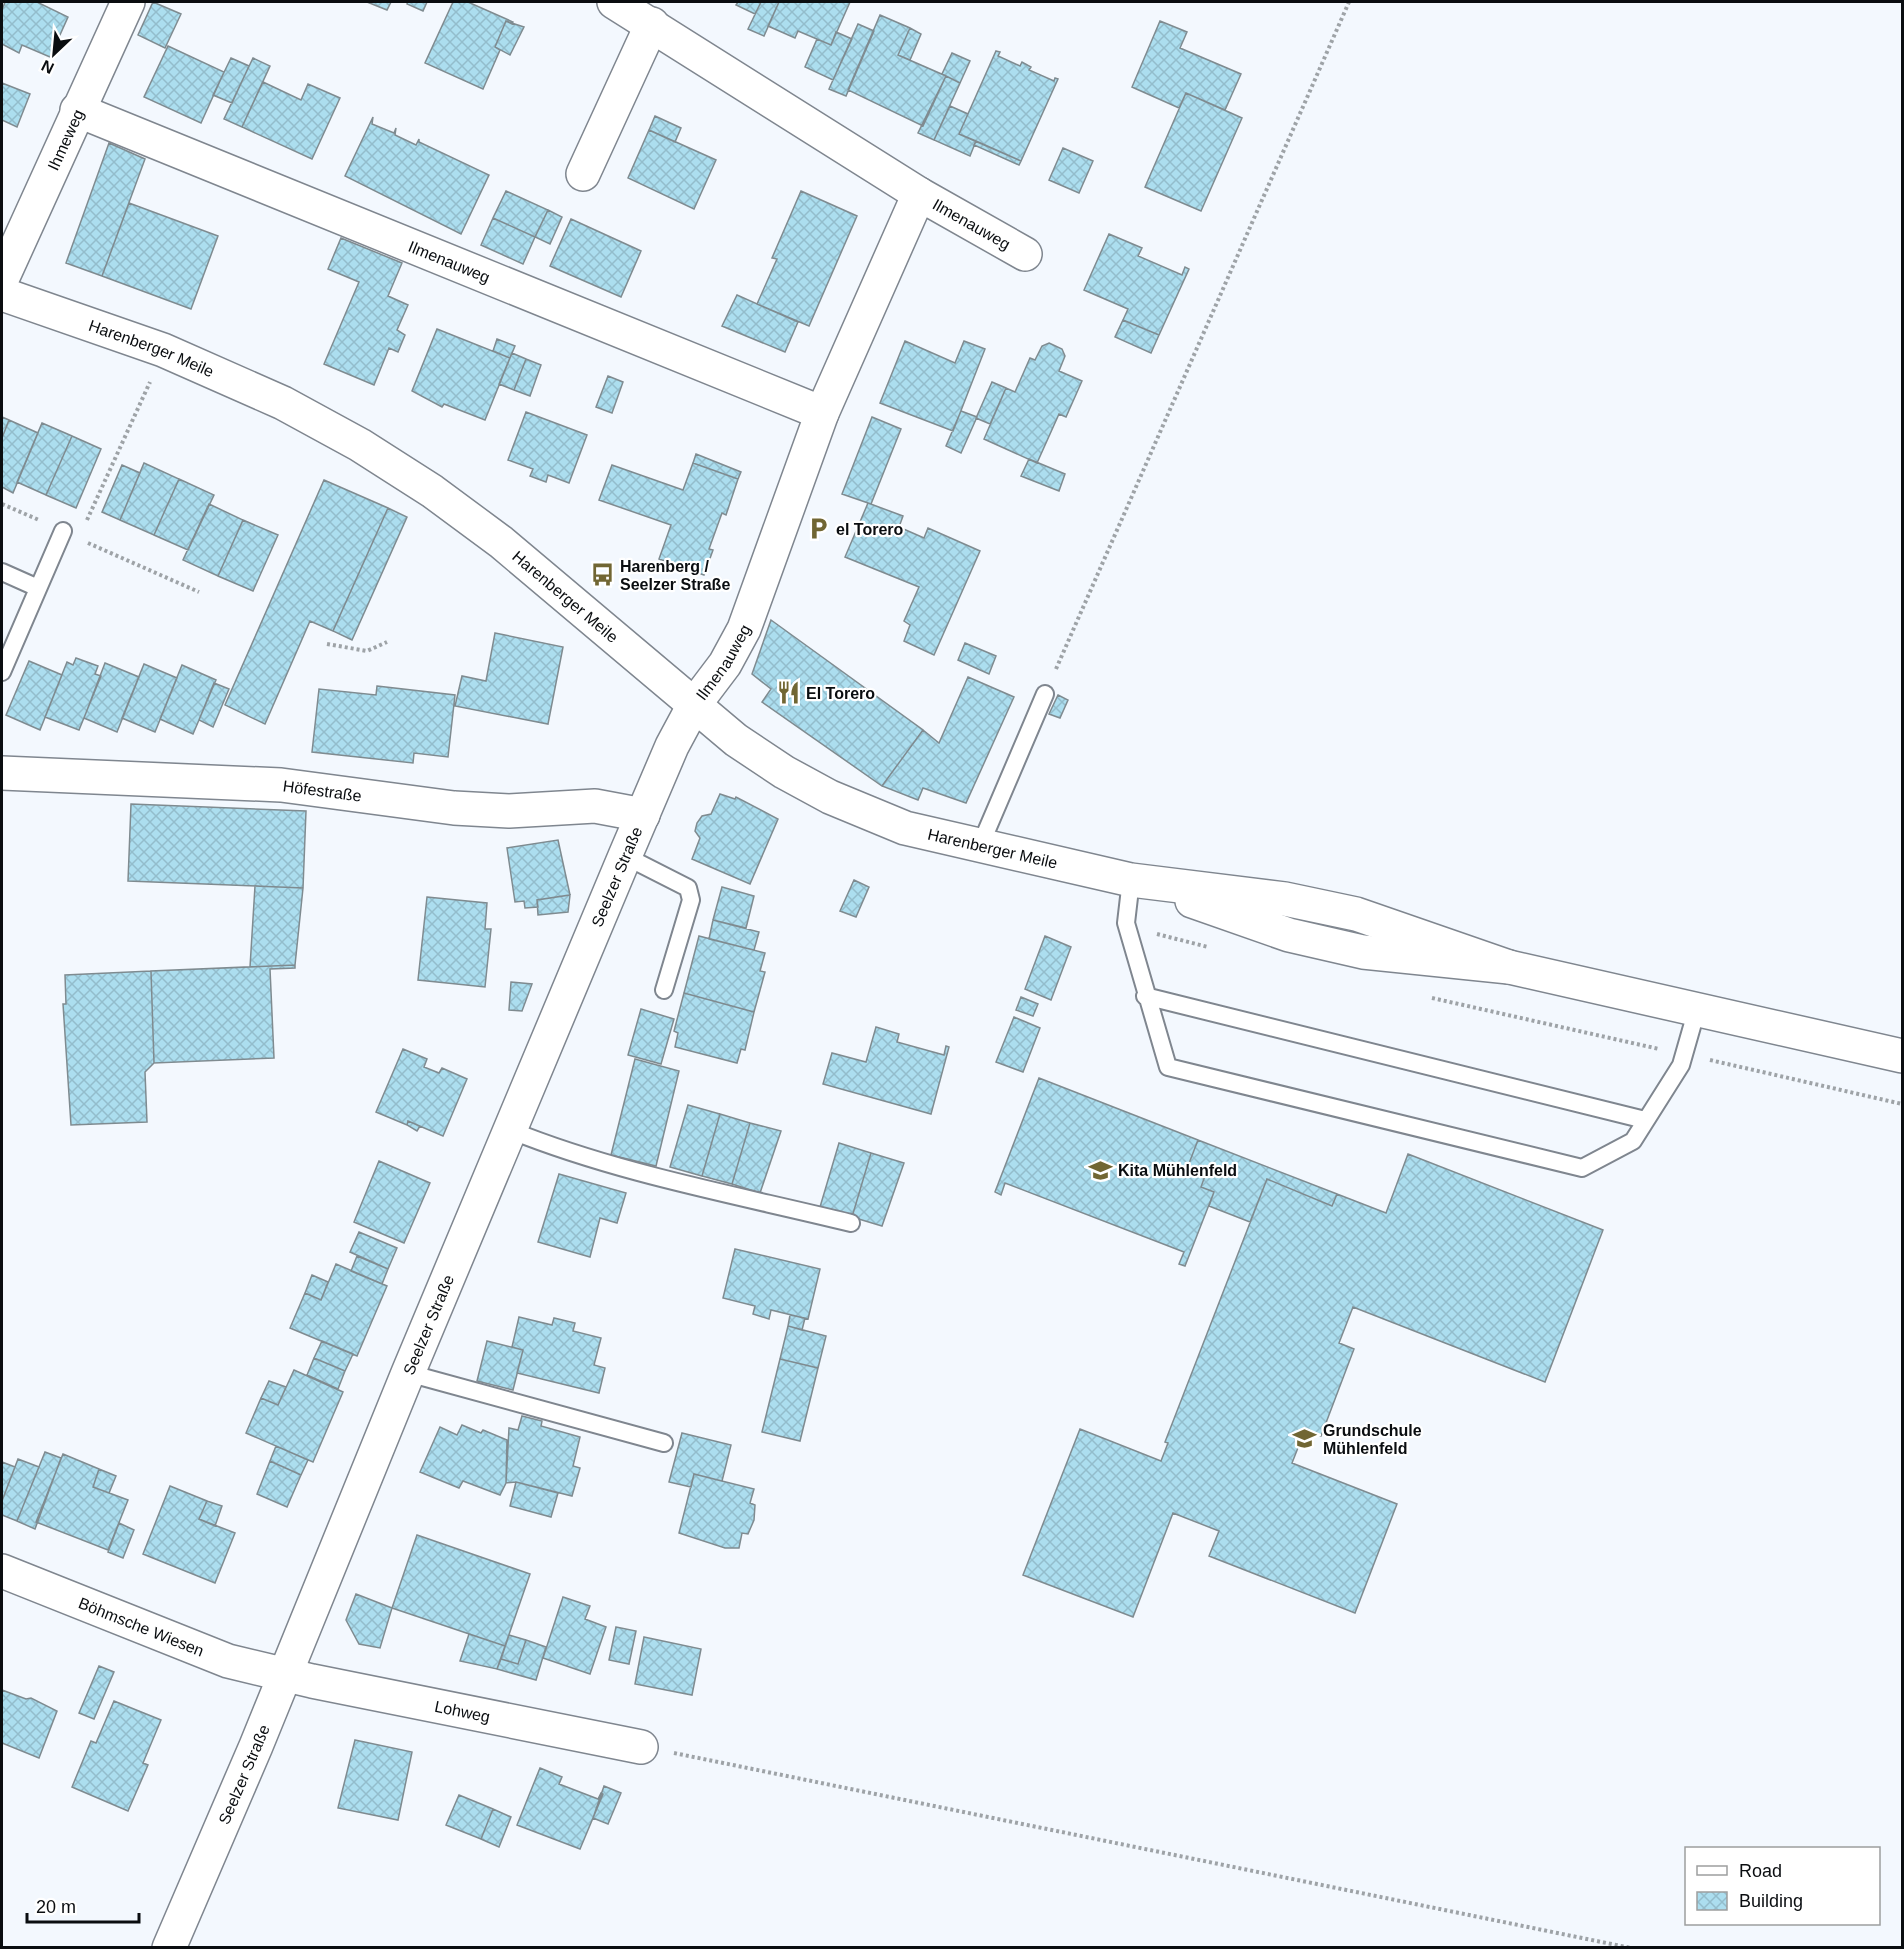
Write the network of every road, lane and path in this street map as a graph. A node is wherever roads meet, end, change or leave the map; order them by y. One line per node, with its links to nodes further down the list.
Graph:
1 (128, 2): 5 (street, Ihmeweg)
2 (614, 2): 4 (street, Ilmenauweg)
3 (1349, 2): 22 (path)
4 (652, 24): 6 (street); 7 (street, Ilmenauweg)
5 (77, 110): 9 (street, Ihmeweg); 12 (street, Ilmenauweg)
6 (583, 174)
7 (919, 194): 8 (street, Ilmenauweg); 12 (street, Ilmenauweg)
8 (1025, 254)
9 (2, 279)
10 (2, 294): 11 (street, Harenberger Meile)
11 (163, 350): 15 (path); 23 (street, Harenberger Meile)
12 (822, 413): 23 (street, Ilmenauweg)
13 (2, 504): 14 (path)
14 (63, 531): 15 (path); 17 (lane)
15 (79, 539): 18 (path)
16 (2, 572): 17 (lane)
17 (38, 588): 21 (lane)
18 (199, 592)
19 (387, 642): 20 (path)
20 (327, 644)
21 (2, 672)
22 (1045, 694): 26 (lane)
23 (694, 705): 25 (street, Seelzer Straße); 26 (street, Harenberger Meile)
24 (2, 773): 25 (street, Höfestraße)
25 (643, 815): 27 (street, Seelzer Straße)
26 (980, 846): 28 (street, Harenberger Meile)
27 (625, 855): 29 (lane); 37 (street, Seelzer Straße)
28 (1131, 880): 31 (lane); 32 (street, Harenberger Meile)
29 (664, 990)
30 (1420, 995): 33 (path)
31 (1145, 996): 36 (lane); 36 (lane)
32 (1696, 1009): 33 (lane); 34 (street, Harenberger Meile)
33 (1684, 1055): 35 (path); 36 (lane)
34 (1902, 1056)
35 (1902, 1104)
36 (1646, 1120)
37 (510, 1130): 38 (lane); 39 (street, Seelzer Straße)
38 (850, 1223)
39 (408, 1373): 40 (lane); 42 (street, Seelzer Straße)
40 (664, 1443)
41 (2, 1571): 42 (street, Böhmsche Wiesen)
42 (284, 1675): 43 (street, Lohweg); 44 (street, Seelzer Straße)
43 (641, 1747): 45 (path)
44 (169, 1947)
45 (1631, 1947)

